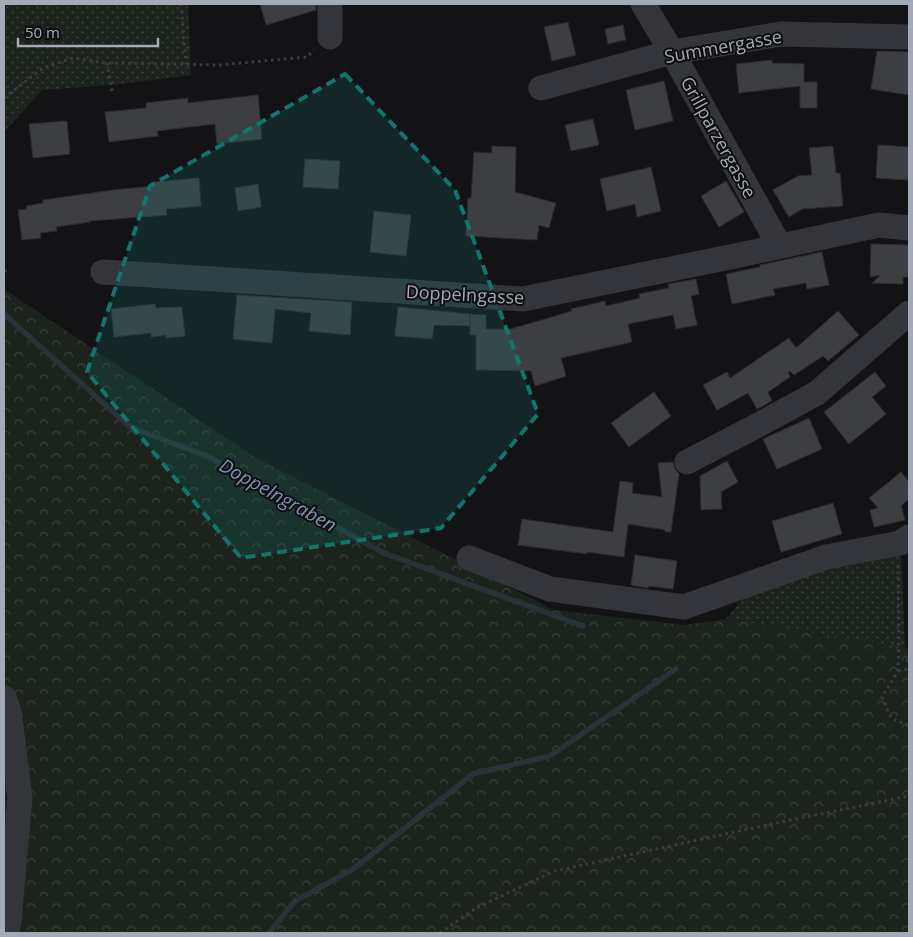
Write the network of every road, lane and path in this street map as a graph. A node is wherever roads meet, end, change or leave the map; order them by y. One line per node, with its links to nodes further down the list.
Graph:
1 (181, 4): 8 (path)
2 (330, 4): 4 (street)
3 (643, 4): 6 (street, Grillparzergasse)
4 (330, 37): 8 (path)
5 (909, 37): 6 (street, Summergasse)
6 (672, 52): 9 (street, Summergasse); 13 (street, Grillparzergasse)
7 (108, 63): 8 (path); 10 (path); 11 (path)
8 (186, 64)
9 (541, 88)
10 (112, 91)
11 (4, 98)
12 (909, 228): 13 (street, Doppelngasse)
13 (779, 246): 16 (street, Doppelngasse)
14 (4, 271): 15 (path)
15 (10, 271)
16 (103, 272)
17 (909, 313): 18 (street)
18 (687, 462)
19 (905, 540): 20 (street); 22 (path)
20 (469, 558)
21 (909, 669): 22 (path)
22 (898, 671): 24 (path)
23 (4, 698): 26 (street)
24 (909, 726)
25 (909, 796): 27 (path)
26 (6, 933)
27 (440, 933)

